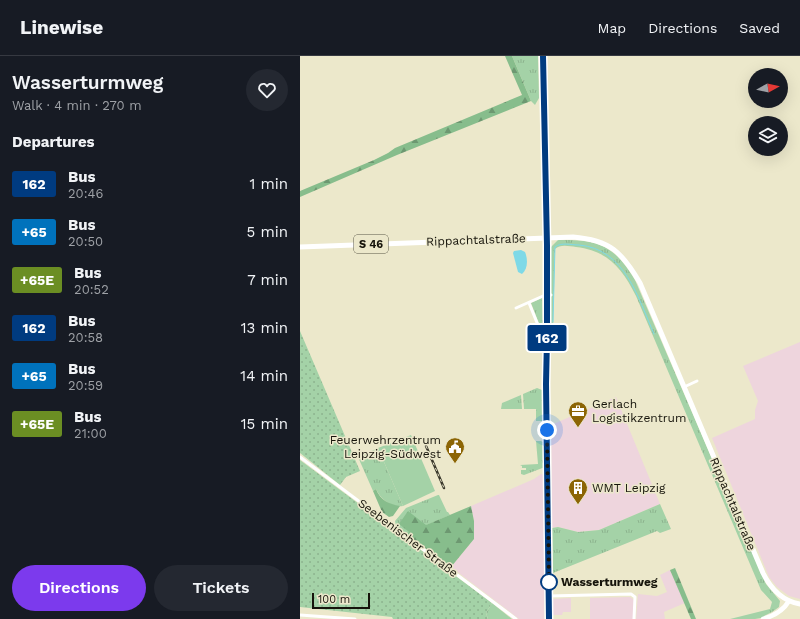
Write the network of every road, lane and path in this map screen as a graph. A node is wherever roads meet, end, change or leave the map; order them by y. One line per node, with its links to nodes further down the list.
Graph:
1 (543, 56): 2 (main road)
2 (547, 238): 3 (main road, Rippachtalstraße / S 46); 4 (main road); 9 (main road, Rippachtalstraße)
3 (300, 248)
4 (549, 295): 5 (street); 7 (main road)
5 (529, 302): 6 (street); 7 (street)
6 (516, 308)
7 (547, 330): 11 (main road)
8 (698, 381): 9 (street)
9 (684, 387): 12 (main road, Rippachtalstraße)
10 (300, 457): 16 (street, Seebenischer Straße)
11 (549, 596): 17 (main road); 18 (street)
12 (789, 601): 13 (main road, Rippachtalstraße); 19 (main road)
13 (800, 604)
14 (300, 615): 15 (street)
15 (355, 619)
16 (516, 619)
17 (549, 619)
18 (634, 619)
19 (763, 619)

